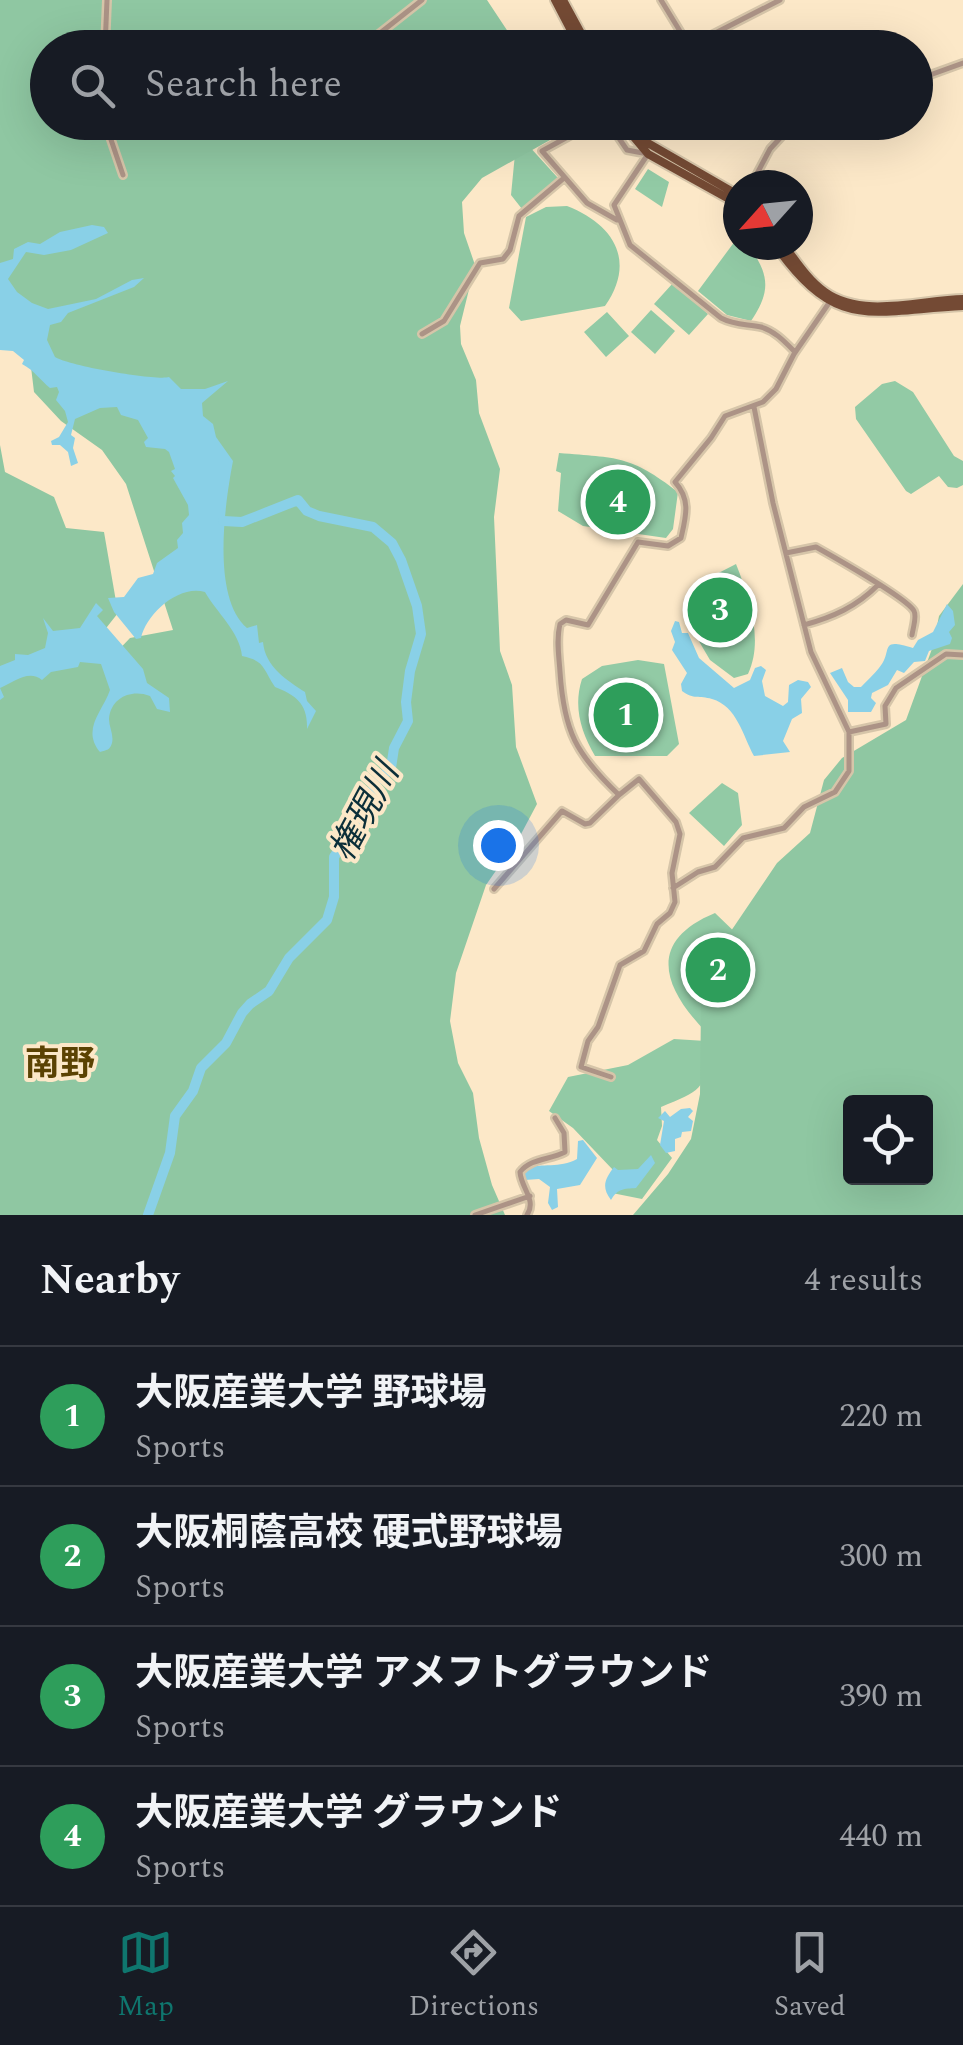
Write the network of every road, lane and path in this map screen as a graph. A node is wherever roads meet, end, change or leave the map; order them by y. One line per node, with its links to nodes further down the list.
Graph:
1 (107, 0): 7 (street)
2 (422, 0): 8 (street)
3 (555, 0): 9 (main road)
4 (563, 0): 10 (main road)
5 (660, 0): 11 (street)
6 (780, 0): 12 (street)
7 (106, 30)
8 (384, 30)
9 (571, 30)
10 (579, 30)
11 (677, 30)
12 (721, 30)
13 (963, 63): 14 (street)
14 (933, 74)
15 (111, 140): 23 (street)
16 (563, 140): 24 (street)
17 (620, 140): 21 (street)
18 (633, 140): 21 (main road)
19 (645, 140): 25 (main road)
20 (778, 140): 22 (street)
21 (648, 154): 26 (main road); 27 (street)
22 (759, 170)
23 (123, 175)
24 (564, 178): 27 (street); 32 (street)
25 (723, 185)
26 (723, 196)
27 (619, 222): 33 (street)
28 (786, 260): 30 (main road)
29 (797, 260): 31 (main road)
30 (829, 303): 31 (main road); 33 (street)
31 (963, 303)
32 (422, 334)
33 (795, 352): 34 (street)
34 (754, 406): 35 (street); 41 (street)
35 (786, 553): 36 (street); 37 (street)
36 (878, 585): 37 (street); 38 (street)
37 (804, 625): 40 (street)
38 (912, 635)
39 (963, 654): 40 (street)
40 (850, 732): 42 (street)
41 (620, 795): 42 (street); 43 (street)
42 (674, 888): 44 (street)
43 (494, 889)
44 (611, 1078)
45 (555, 1118): 46 (street)
46 (530, 1196): 47 (street); 48 (street)
47 (475, 1215)
48 (527, 1215)

